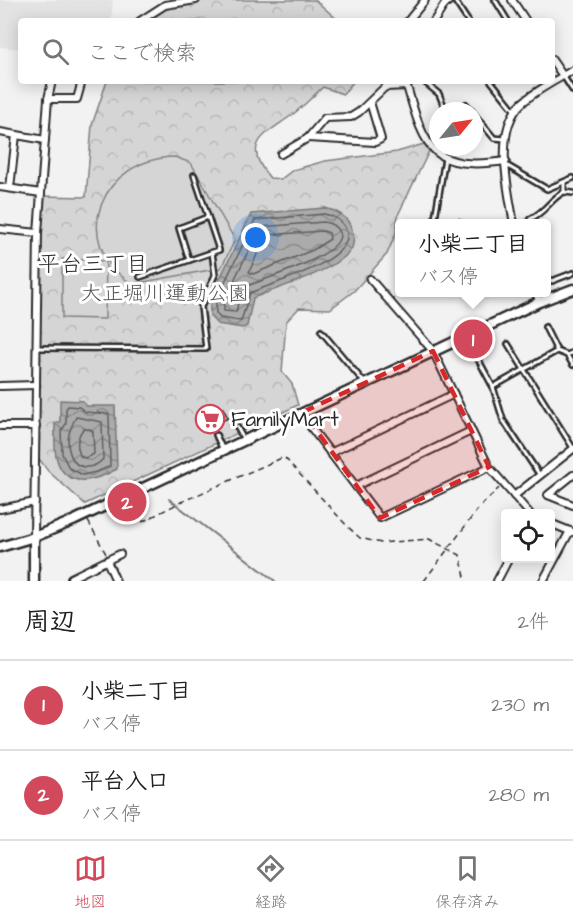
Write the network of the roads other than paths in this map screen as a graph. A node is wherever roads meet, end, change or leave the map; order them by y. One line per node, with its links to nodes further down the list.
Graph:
1 (196, 0): 6 (street)
2 (425, 0): 7 (street)
3 (452, 0): 8 (street); 9 (lane)
4 (495, 0): 10 (lane)
5 (512, 0): 11 (street)
6 (145, 18)
7 (410, 18)
8 (436, 18)
9 (466, 18)
10 (506, 18)
11 (524, 18)
12 (555, 64): 14 (street)
13 (573, 70): 14 (street)
14 (563, 76): 15 (street); 23 (lane)
15 (555, 81)
16 (51, 84): 24 (street)
17 (81, 84): 24 (street)
18 (402, 84): 25 (street)
19 (408, 84): 35 (street)
20 (427, 84): 26 (lane)
21 (493, 84): 27 (lane)
22 (551, 84): 27 (street)
23 (573, 91)
24 (48, 99): 33 (street)
25 (370, 102): 31 (street); 31 (street)
26 (442, 102)
27 (515, 111): 32 (street)
28 (483, 124): 32 (lane)
29 (0, 132): 30 (street)
30 (16, 135): 33 (street); 41 (street)
31 (308, 138): 34 (street)
32 (505, 139): 36 (street)
33 (45, 140): 43 (street)
34 (281, 154)
35 (445, 158): 36 (street); 46 (lane)
36 (506, 163): 39 (lane); 47 (street)
37 (194, 175): 45 (lane)
38 (573, 178): 39 (lane)
39 (564, 182): 42 (lane)
40 (0, 187): 41 (street)
41 (10, 188): 43 (street)
42 (564, 192): 44 (lane); 48 (lane)
43 (41, 193): 50 (street)
44 (573, 193)
45 (208, 218): 51 (lane); 52 (lane)
46 (435, 219)
47 (513, 219)
48 (530, 219)
49 (0, 229): 50 (street)
50 (38, 233): 63 (street)
51 (212, 252): 52 (lane); 63 (lane)
52 (189, 260): 54 (lane)
53 (573, 273): 56 (lane)
54 (140, 278)
55 (370, 279): 64 (street)
56 (551, 280)
57 (573, 289): 58 (street)
58 (551, 294)
59 (537, 297): 64 (street)
60 (545, 327): 65 (lane)
61 (321, 331): 71 (lane)
62 (508, 344): 70 (lane)
63 (36, 348): 72 (street)
64 (433, 351): 71 (street); 75 (street)
65 (557, 351): 67 (lane); 70 (lane)
66 (573, 352): 67 (lane)
67 (567, 355): 69 (lane)
68 (477, 357): 74 (lane)
69 (573, 365)
70 (523, 371): 74 (lane); 83 (lane)
71 (365, 383): 76 (street)
72 (36, 385): 73 (street); 78 (street)
73 (0, 386)
74 (493, 387): 87 (lane)
75 (454, 394): 80 (street); 85 (street)
76 (300, 413): 82 (street); 85 (street)
77 (0, 426): 78 (street)
78 (36, 426): 91 (street)
79 (237, 427): 82 (lane)
80 (471, 431): 86 (street); 89 (street)
81 (216, 435): 84 (lane)
82 (244, 440): 84 (street)
83 (573, 448): 87 (street)
84 (223, 450): 97 (street)
85 (330, 453): 89 (street)
86 (489, 467): 89 (street); 90 (street)
87 (539, 474): 90 (street)
88 (573, 475): 92 (street)
89 (356, 486)
90 (514, 496): 94 (street)
91 (35, 502): 93 (street); 97 (street)
92 (573, 505)
93 (0, 509)
94 (526, 509)
95 (555, 525): 96 (street)
96 (572, 532): 106 (street)
97 (34, 537): 98 (street); 102 (street)
98 (0, 547)
99 (120, 554): 100 (street)
100 (108, 561): 103 (street); 104 (street)
101 (506, 563): 105 (street)
102 (34, 581)
103 (71, 581)
104 (116, 581)
105 (497, 581)
106 (543, 581)

